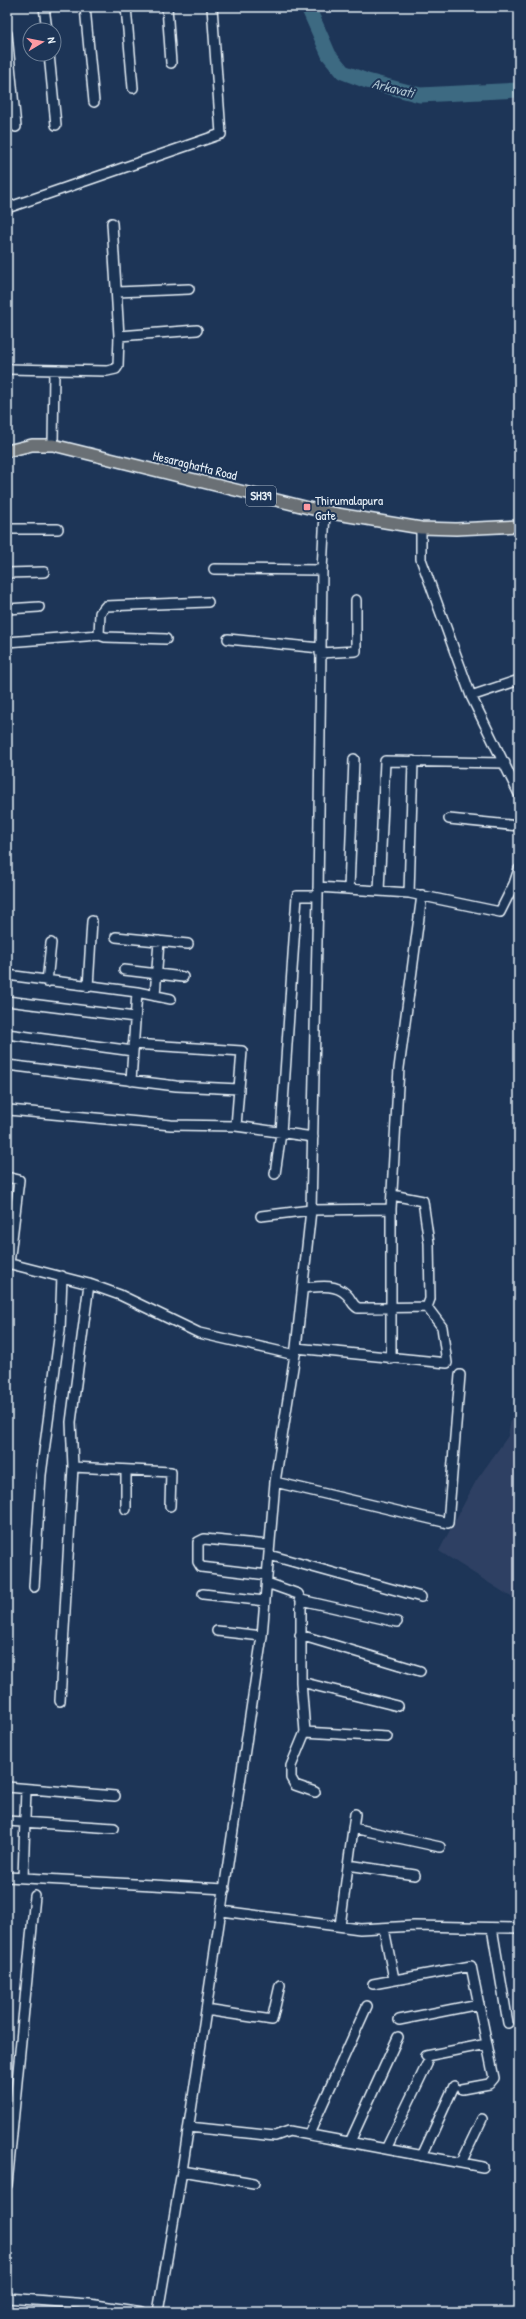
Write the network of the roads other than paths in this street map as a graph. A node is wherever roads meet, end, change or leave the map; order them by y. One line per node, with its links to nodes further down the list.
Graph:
1 (44, 7): 6 (street)
2 (86, 7): 11 (street)
3 (126, 7): 10 (street)
4 (167, 7): 9 (street)
5 (212, 7): 14 (street)
6 (46, 22)
7 (7, 34): 13 (street)
8 (50, 62): 12 (street)
9 (171, 63)
10 (133, 88)
11 (94, 102)
12 (56, 125)
13 (16, 127)
14 (7, 208)
15 (112, 223): 17 (street)
16 (189, 289): 17 (street)
17 (117, 292): 19 (street)
18 (197, 330): 19 (street)
19 (119, 336): 21 (street)
20 (7, 369): 21 (street)
21 (54, 370): 22 (street)
22 (53, 445): 23 (main road, Hesaraghatta Road / SH39); 24 (main road, Hesaraghatta Road / SH39)
23 (7, 451)
24 (325, 512): 27 (main road, Hesaraghatta Road / SH39); 30 (street)
25 (519, 526): 27 (main road, Hesaraghatta Road / SH39)
26 (58, 528): 28 (street)
27 (421, 528): 43 (street)
28 (7, 529)
29 (214, 569): 30 (street)
30 (322, 570): 41 (street)
31 (44, 572): 32 (street)
32 (7, 573)
33 (356, 600): 41 (street)
34 (208, 602): 37 (street)
35 (39, 607): 36 (street)
36 (7, 609)
37 (99, 635): 38 (street); 40 (street)
38 (166, 639)
39 (228, 639): 41 (street)
40 (7, 642)
41 (320, 650): 53 (street)
42 (519, 680): 43 (street)
43 (471, 696): 46 (street)
44 (354, 759): 51 (street)
45 (413, 761): 46 (street); 52 (street); 54 (street)
46 (505, 763): 47 (street)
47 (519, 794)
48 (449, 819): 49 (street)
49 (519, 826)
50 (518, 873): 55 (street)
51 (349, 889): 52 (street); 53 (street)
52 (378, 891): 54 (street)
53 (318, 892): 79 (street); 80 (street)
54 (409, 893): 55 (street)
55 (422, 896): 83 (street)
56 (92, 921): 66 (street)
57 (116, 937): 58 (street)
58 (159, 941): 60 (street); 62 (street)
59 (51, 943): 65 (street)
60 (188, 944)
61 (124, 970): 62 (street)
62 (156, 974): 64 (street); 68 (street)
63 (7, 975): 65 (street)
64 (183, 977)
65 (47, 982): 66 (street)
66 (88, 986): 67 (street)
67 (137, 992): 68 (street); 71 (street)
68 (155, 996): 69 (street)
69 (171, 999)
70 (7, 1001): 71 (street)
71 (135, 1018): 73 (street)
72 (7, 1034): 73 (street)
73 (133, 1048): 75 (street); 76 (street)
74 (7, 1065): 75 (street)
75 (131, 1081): 76 (street)
76 (239, 1090): 78 (street)
77 (8, 1113): 78 (street)
78 (236, 1126): 79 (street)
79 (281, 1133): 80 (street); 81 (street)
80 (313, 1137): 85 (street)
81 (275, 1174)
82 (7, 1177): 87 (street)
83 (392, 1195): 84 (street); 92 (street)
84 (390, 1208): 85 (street); 91 (street)
85 (311, 1210): 86 (street); 90 (street)
86 (261, 1216)
87 (8, 1263): 88 (street)
88 (62, 1276): 89 (street); 103 (street)
89 (89, 1284): 93 (street); 96 (street)
90 (303, 1288): 91 (street); 93 (street)
91 (392, 1306): 92 (street); 94 (street)
92 (427, 1307): 94 (street)
93 (295, 1352): 94 (street); 98 (street)
94 (391, 1359)
95 (460, 1375): 98 (street)
96 (73, 1467): 97 (street); 114 (street)
97 (126, 1470): 99 (street); 100 (street)
98 (275, 1482): 101 (street)
99 (170, 1506)
100 (126, 1509)
101 (269, 1550): 102 (street); 102 (street); 105 (street)
102 (267, 1579): 106 (street); 107 (street)
103 (34, 1587)
104 (203, 1594): 107 (street)
105 (421, 1597)
106 (301, 1600): 108 (street); 110 (street)
107 (265, 1601): 111 (street)
108 (397, 1622)
109 (217, 1631): 111 (street)
110 (300, 1635): 112 (street); 113 (street)
111 (262, 1636): 132 (street)
112 (420, 1671)
113 (301, 1682): 115 (street); 116 (street)
114 (60, 1701)
115 (398, 1706)
116 (305, 1732): 117 (street); 120 (street)
117 (387, 1737)
118 (7, 1787): 119 (street)
119 (26, 1789): 121 (street); 124 (street)
120 (315, 1792)
121 (115, 1796)
122 (355, 1814): 126 (street)
123 (7, 1821): 124 (street)
124 (24, 1822): 125 (street); 131 (street)
125 (114, 1828)
126 (353, 1828): 127 (street); 128 (street)
127 (440, 1847)
128 (348, 1865): 129 (street); 135 (street)
129 (415, 1875)
130 (7, 1877): 131 (street)
131 (23, 1878): 132 (street)
132 (225, 1889): 134 (street)
133 (35, 1896): 159 (street)
134 (222, 1911): 135 (street); 144 (street)
135 (340, 1926): 138 (street)
136 (492, 1928): 137 (street); 138 (street); 146 (street)
137 (519, 1928)
138 (384, 1929): 139 (street)
139 (394, 1979): 140 (street); 142 (street)
140 (373, 1984)
141 (280, 1985): 144 (street)
142 (479, 2004): 145 (street); 148 (street)
143 (367, 2006): 151 (street)
144 (206, 2010): 150 (street)
145 (399, 2020)
146 (508, 2023)
147 (398, 2037): 152 (street)
148 (487, 2044): 153 (street); 154 (street)
149 (482, 2119): 155 (street)
150 (188, 2127): 151 (street); 157 (street)
151 (309, 2134): 152 (street)
152 (350, 2142): 153 (street)
153 (386, 2149): 154 (street)
154 (422, 2156): 155 (street)
155 (461, 2163): 156 (street)
156 (483, 2167)
157 (182, 2171): 158 (street); 162 (street)
158 (254, 2183)
159 (7, 2185)
160 (7, 2298): 161 (street)
161 (142, 2312)
162 (158, 2312)

